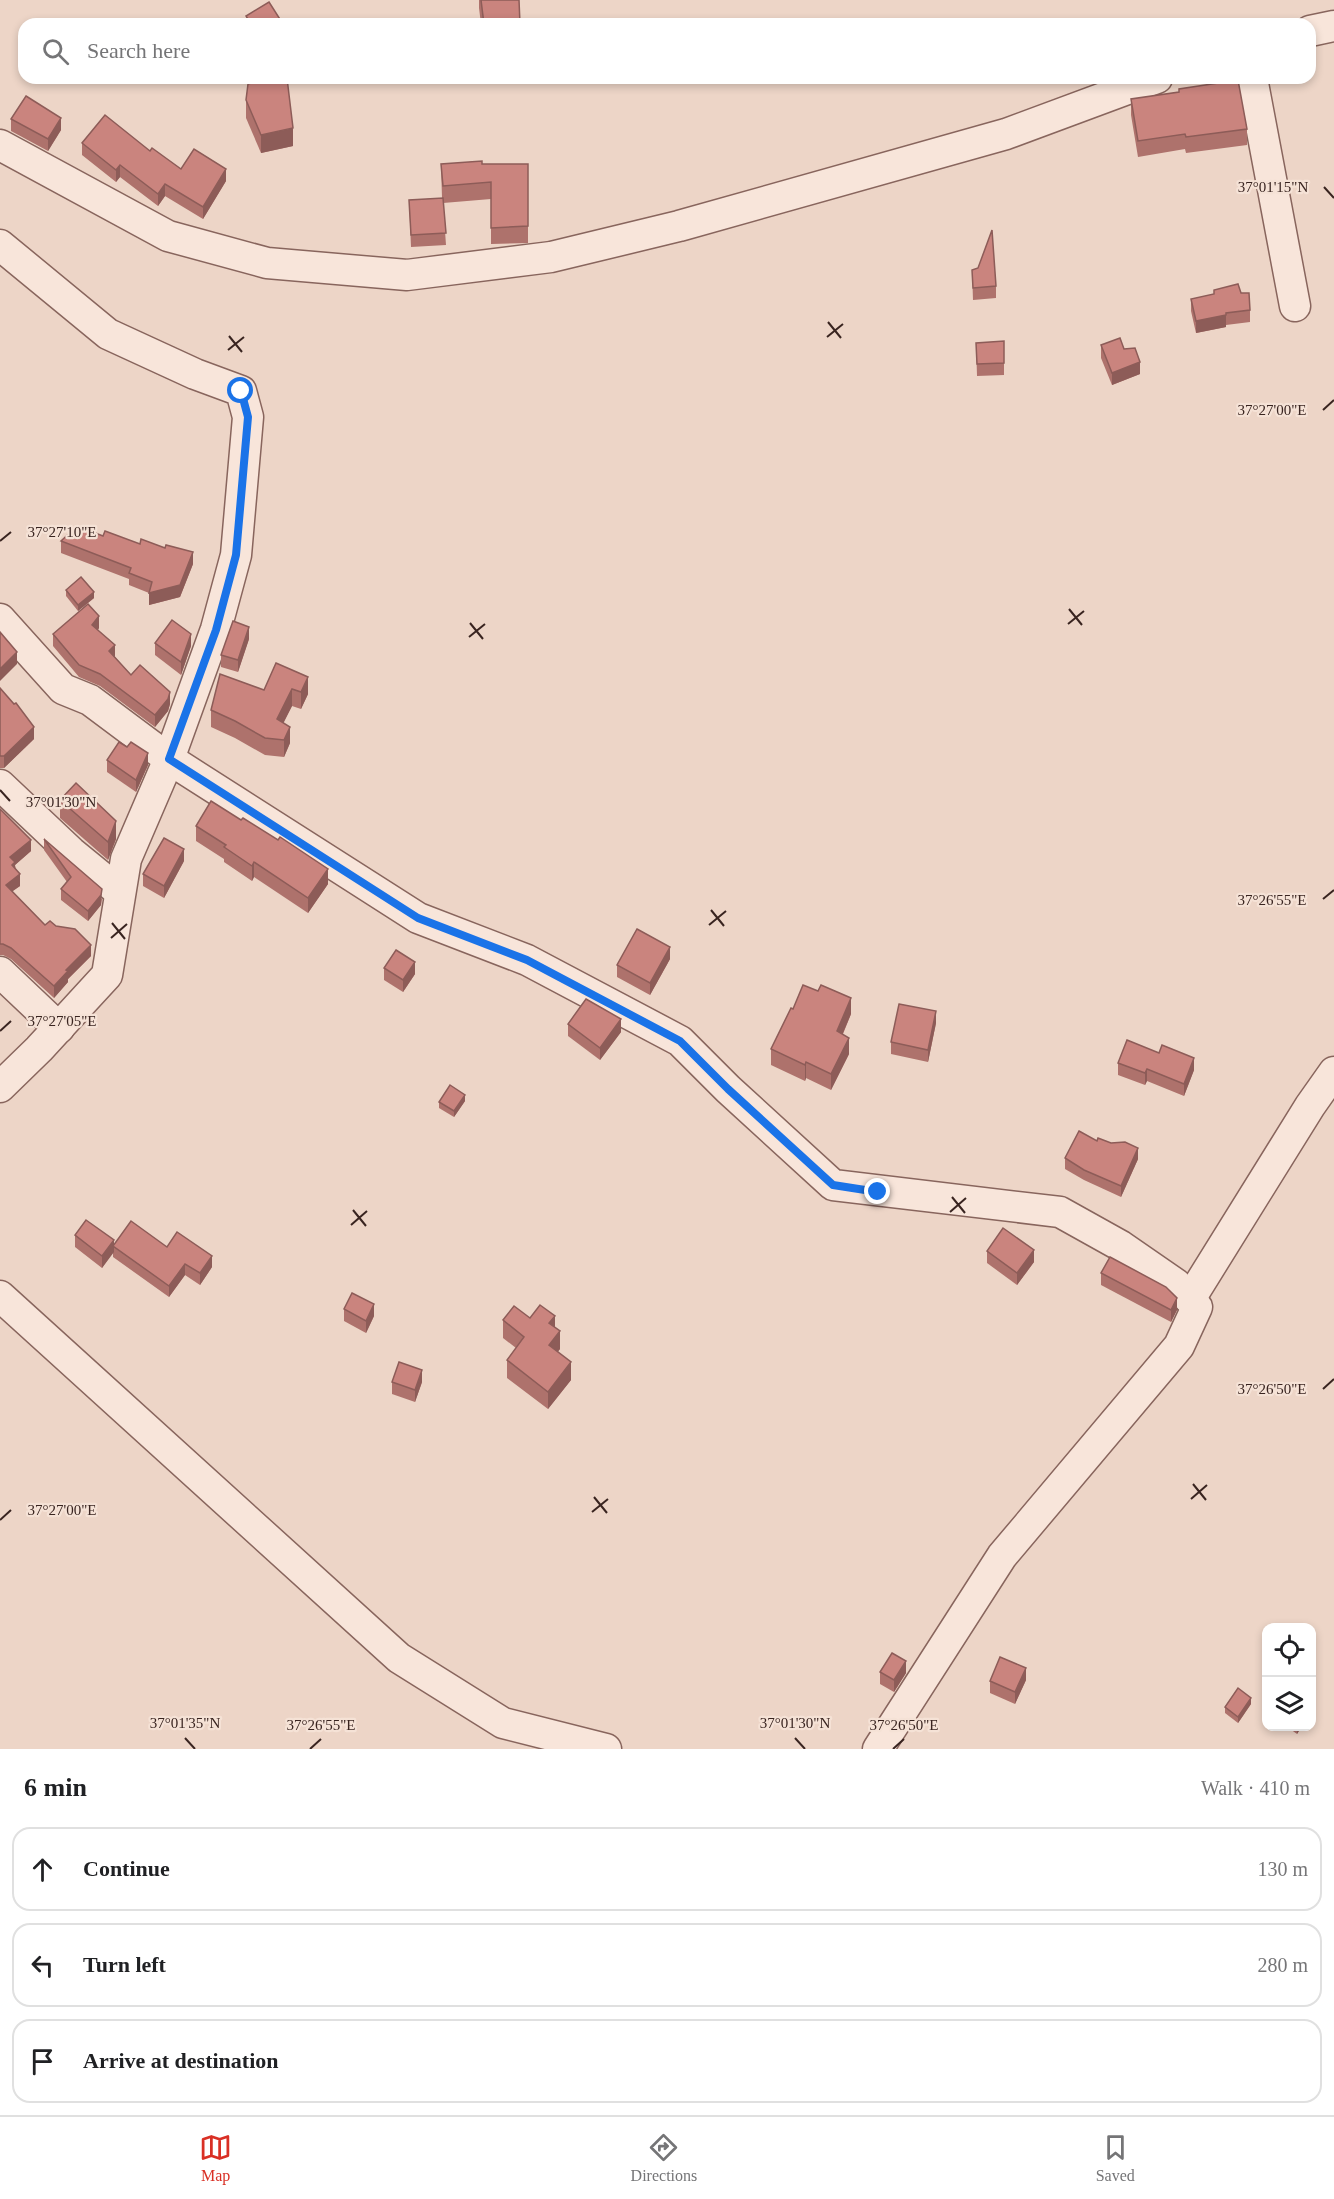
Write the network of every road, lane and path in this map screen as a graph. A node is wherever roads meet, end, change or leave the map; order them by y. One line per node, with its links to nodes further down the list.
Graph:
1 (1334, 26): 2 (street)
2 (1316, 30)
3 (1140, 84): 5 (street)
4 (1253, 84): 7 (street)
5 (0, 145)
6 (0, 245): 9 (street)
7 (1295, 306)
8 (0, 619): 9 (street)
9 (169, 759): 11 (street); 17 (street)
10 (0, 785): 11 (street)
11 (120, 892): 13 (street)
12 (0, 972): 13 (street)
13 (59, 1028): 15 (street)
14 (1334, 1072): 17 (street)
15 (0, 1087)
16 (0, 1296): 18 (street)
17 (1190, 1299): 19 (street)
18 (606, 1749)
19 (878, 1749)

